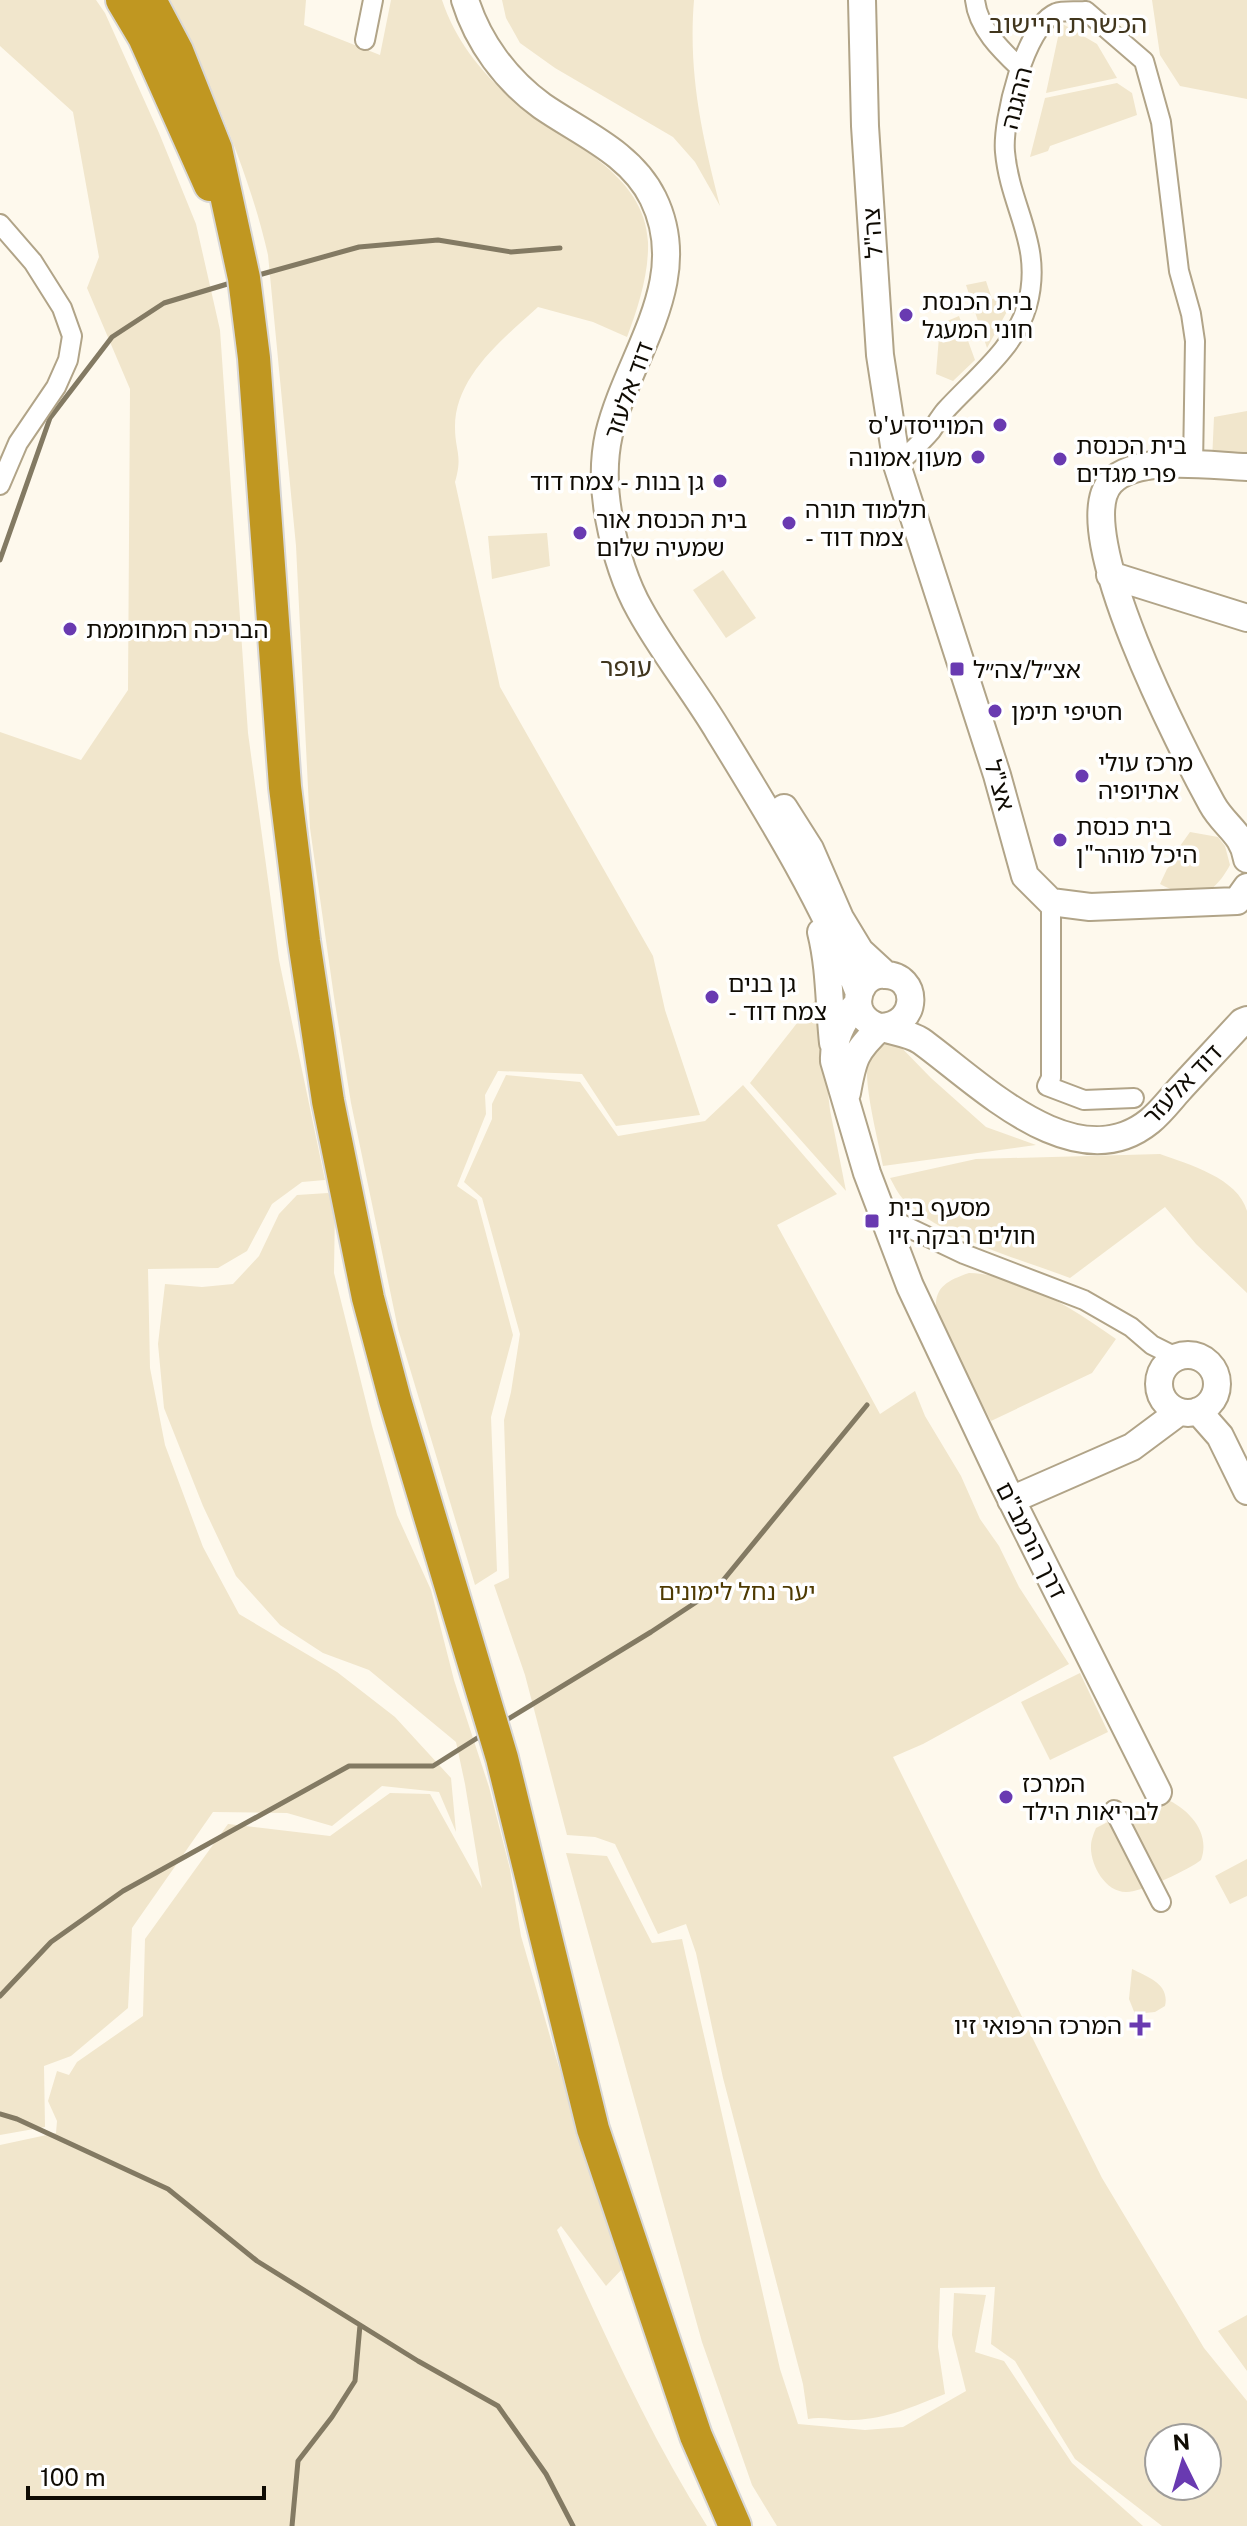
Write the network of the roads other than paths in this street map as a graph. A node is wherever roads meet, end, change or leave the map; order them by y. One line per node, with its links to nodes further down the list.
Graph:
1 (122, 0): 13 (highway)
2 (150, 0): 10 (highway)
3 (162, 0): 10 (highway)
4 (373, 0): 11 (street)
5 (465, 0): 24 (street, דוד אלעזר)
6 (484, 0): 27 (street, דוד אלעזר)
7 (862, 0): 15 (street, צה"ל)
8 (975, 0): 12 (street)
9 (1056, 6): 12 (street, ההגנה); 16 (street, ההגנה)
10 (171, 40): 13 (highway)
11 (365, 40)
12 (1020, 68): 15 (street, ההגנה)
13 (231, 223): 44 (highway)
14 (0, 224): 19 (street)
15 (897, 465): 26 (street, אצ"ל)
16 (1193, 466): 17 (street); 20 (street)
17 (1247, 467)
18 (1247, 480): 20 (street)
19 (0, 485)
20 (1101, 525): 21 (street)
21 (1110, 575): 22 (street); 23 (street)
22 (1247, 618)
23 (1247, 859)
24 (794, 861): 28 (street, דוד אלעזר); 32 (street, דרך הרמב"ם)
25 (1247, 887): 26 (street)
26 (1051, 902): 34 (street)
27 (885, 974): 28 (street); 29 (street)
28 (859, 998): 31 (street); 32 (street)
29 (911, 1003): 31 (street); 33 (street, דוד אלעזר)
30 (1247, 1020): 33 (street, דוד אלעזר)
31 (881, 1027): 33 (street, דוד אלעזר); 35 (street, דרך הרמב"ם)
32 (834, 1045): 35 (street, דרך הרמב"ם)
33 (980, 1087)
34 (1134, 1098)
35 (846, 1101): 36 (street, דרך הרמב"ם)
36 (882, 1215): 37 (street); 40 (street, דרך הרמב"ם)
37 (1165, 1356): 38 (street); 38 (street)
38 (1188, 1405): 39 (street); 40 (street)
39 (1247, 1491)
40 (1008, 1493): 41 (street, דרך הרמב"ם)
41 (1158, 1792)
42 (1114, 1810): 43 (street)
43 (1161, 1902)
44 (735, 2526)

